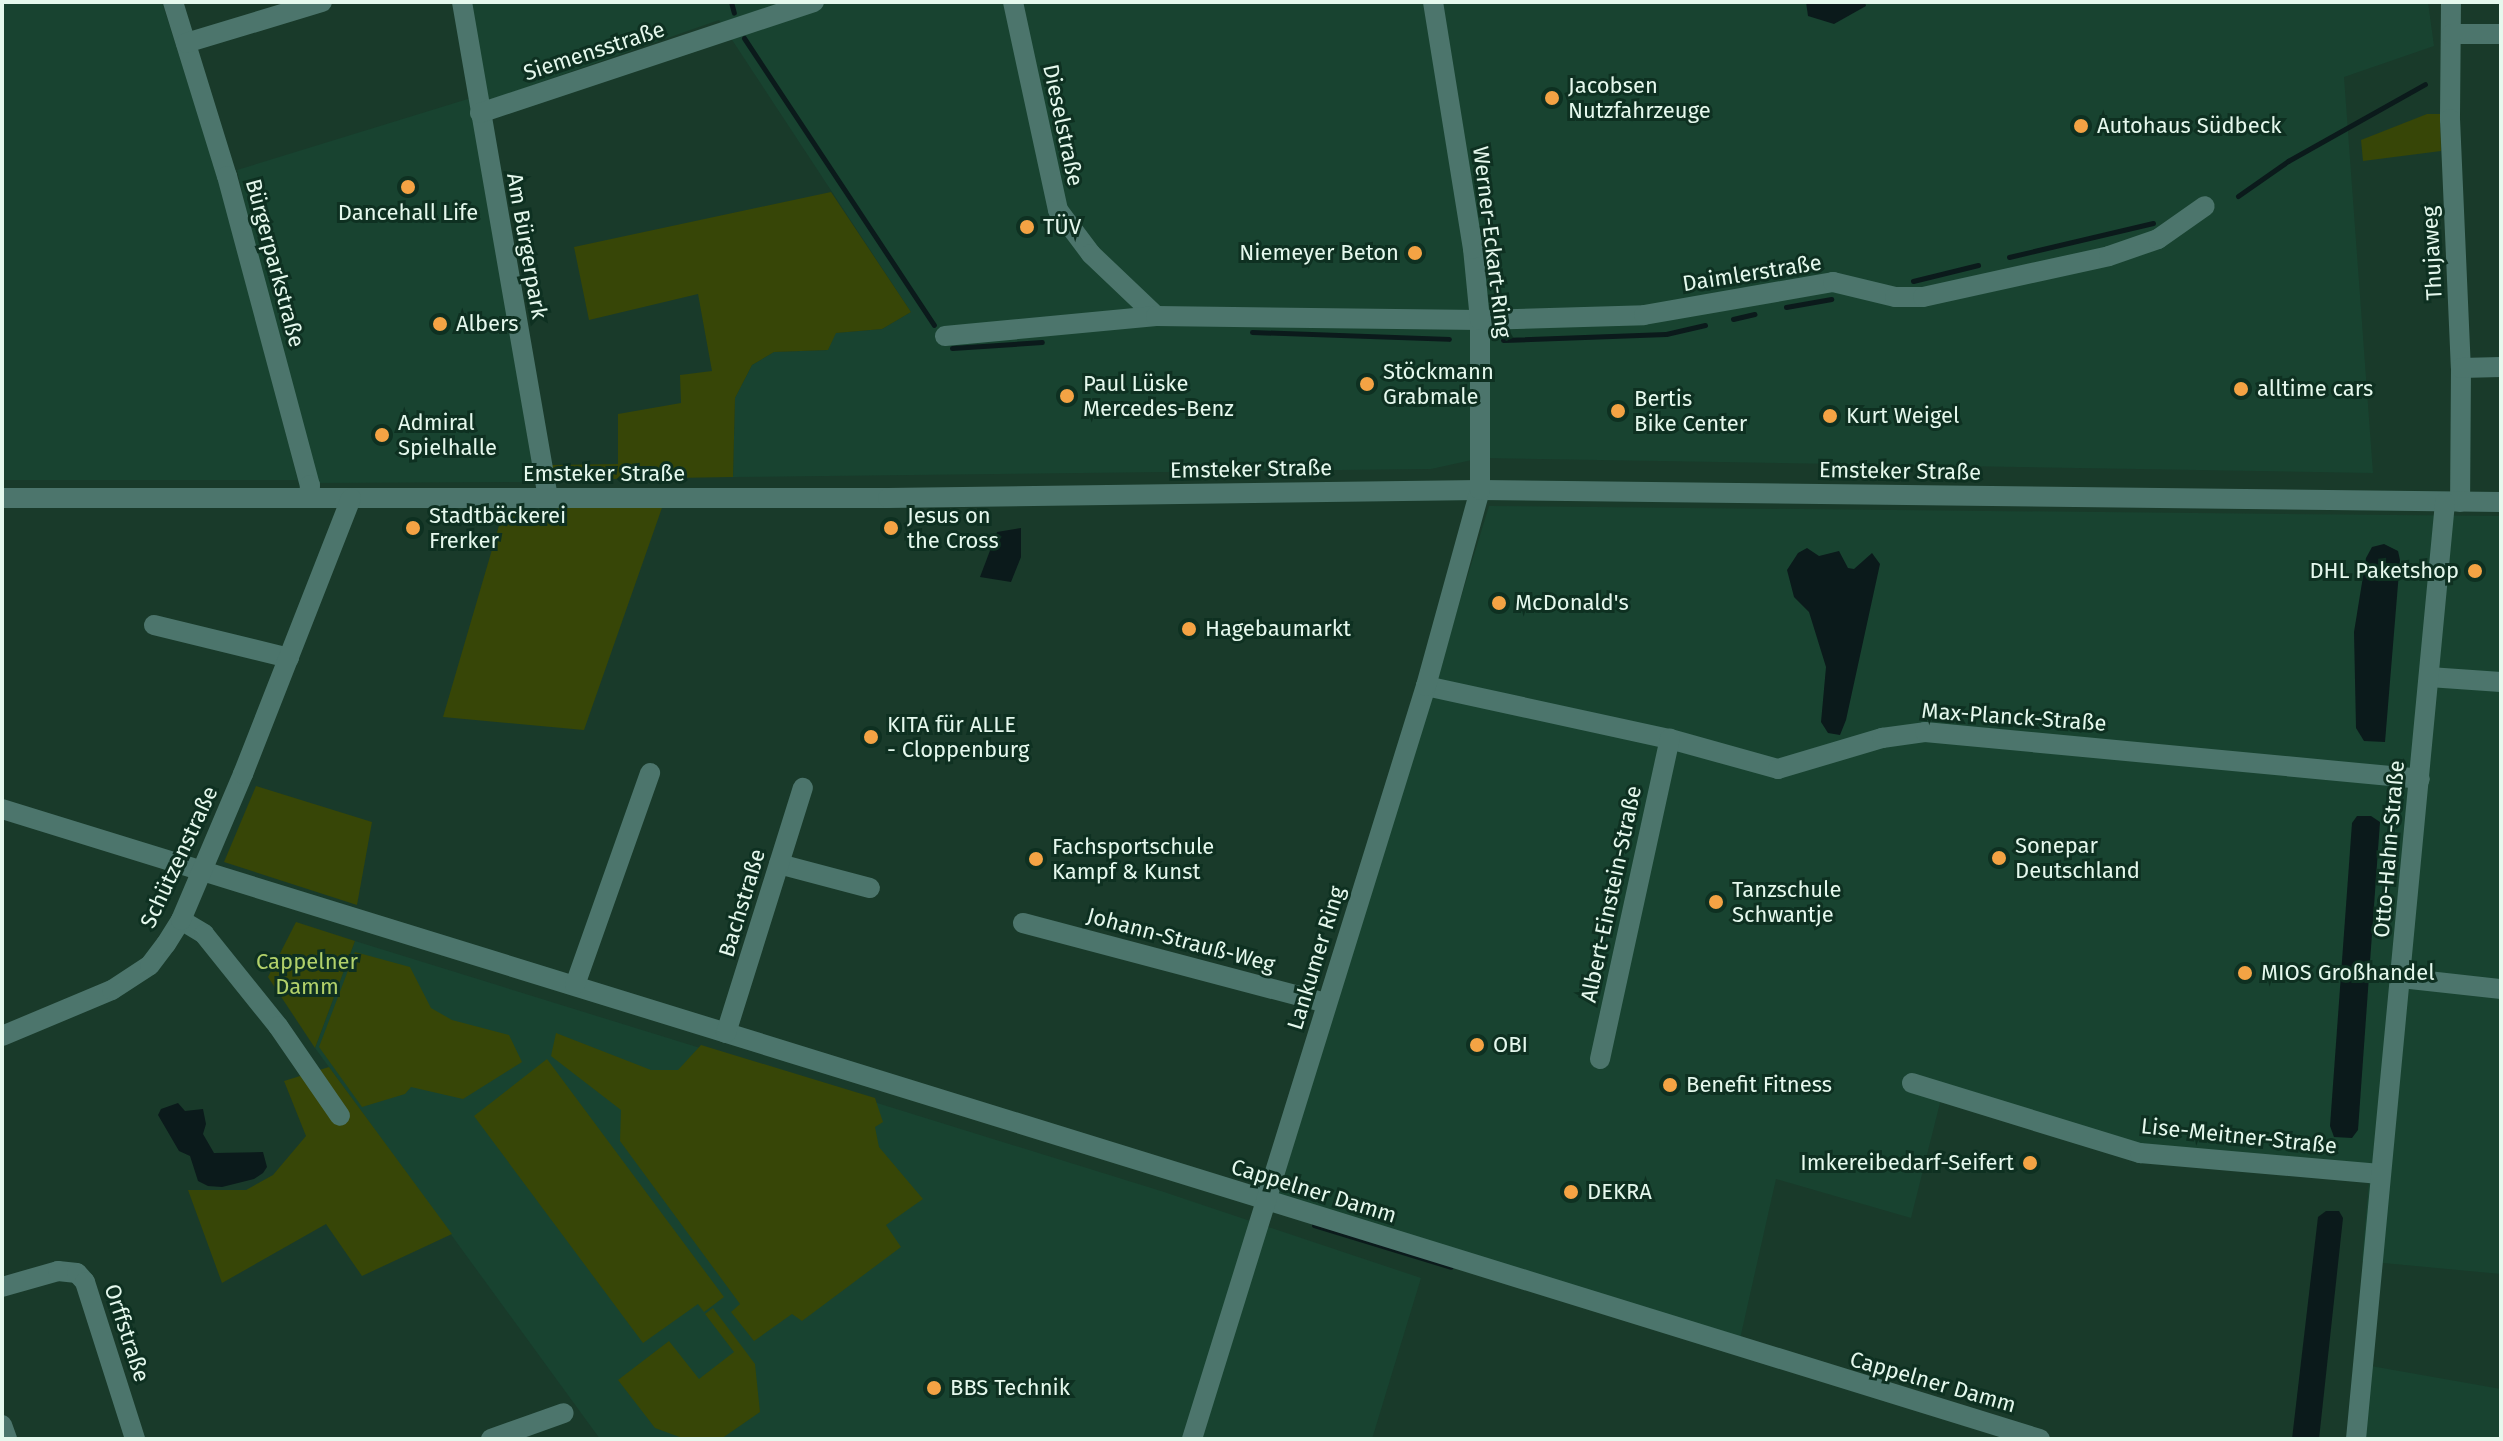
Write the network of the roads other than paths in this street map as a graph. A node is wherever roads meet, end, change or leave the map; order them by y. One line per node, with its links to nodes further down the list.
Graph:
1 (173, 2): 10 (street, Bürgerparkstraße)
2 (322, 2): 10 (street)
3 (462, 2): 11 (street, Am Bürgerpark)
4 (814, 2): 11 (street, Siemensstraße)
5 (1013, 2): 13 (street, Dieselstraße)
6 (1433, 2): 14 (street, Werner-Eckart-Ring)
7 (2451, 2): 8 (street, Thujaweg)
8 (2451, 34): 9 (street); 17 (street, Thujaweg)
9 (2501, 34)
10 (186, 43): 20 (street, Bürgerparkstraße)
11 (480, 113): 22 (street, Am Bürgerpark)
12 (2205, 206): 14 (street, Daimlerstraße)
13 (1156, 316): 14 (street); 15 (street)
14 (1480, 320): 18 (street, Werner-Eckart-Ring)
15 (945, 336)
16 (2501, 367): 17 (street)
17 (2461, 368): 23 (street, Thujaweg)
18 (1480, 490): 22 (street, Emsteker Straße); 23 (street, Emsteker Straße); 29 (street, Lankumer Ring)
19 (2, 498): 20 (street, Emsteker Straße)
20 (309, 498): 21 (street, Emsteker Straße)
21 (351, 498): 22 (street, Emsteker Straße); 26 (street, Schützenstraße)
22 (548, 498)
23 (2452, 502): 24 (street, Emsteker Straße); 27 (street, Otto-Hahn-Straße)
24 (2501, 502)
25 (154, 625): 26 (street)
26 (289, 658): 36 (street, Schützenstraße)
27 (2429, 677): 28 (street); 32 (street, Otto-Hahn-Straße)
28 (2501, 682)
29 (1426, 686): 30 (street, Max-Planck-Straße); 43 (street, Lankumer Ring)
30 (1670, 739): 32 (street, Max-Planck-Straße); 46 (street, Albert-Einstein-Straße)
31 (650, 773): 41 (street)
32 (2420, 779): 40 (street, Otto-Hahn-Straße)
33 (803, 788): 35 (street, Bachstraße)
34 (2, 809): 36 (street, Cappelner Damm)
35 (779, 864): 37 (street); 44 (street, Bachstraße)
36 (202, 871): 38 (street, Schützenstraße); 41 (street, Cappelner Damm)
37 (870, 888)
38 (181, 920): 45 (street, Schützenstraße); 48 (street)
39 (1023, 923): 43 (street, Johann-Strauß-Weg)
40 (2401, 978): 42 (street); 49 (street, Otto-Hahn-Straße)
41 (575, 985): 44 (street, Cappelner Damm)
42 (2501, 989)
43 (1326, 1003): 50 (street, Lankumer Ring)
44 (726, 1033): 50 (street, Cappelner Damm)
45 (2, 1036)
46 (1600, 1059)
47 (1912, 1083): 49 (street, Lise-Meitner-Straße)
48 (340, 1116)
49 (2380, 1174): 59 (street, Otto-Hahn-Straße)
50 (1265, 1201): 57 (street, Lankumer Ring); 58 (street, Cappelner Damm)
51 (2, 1287): 55 (street, Orffstraße)
52 (564, 1413): 56 (street)
53 (2, 1425): 54 (street)
54 (7, 1439)
55 (135, 1439)
56 (491, 1439)
57 (1192, 1439)
58 (2040, 1439)
59 (2356, 1439)

